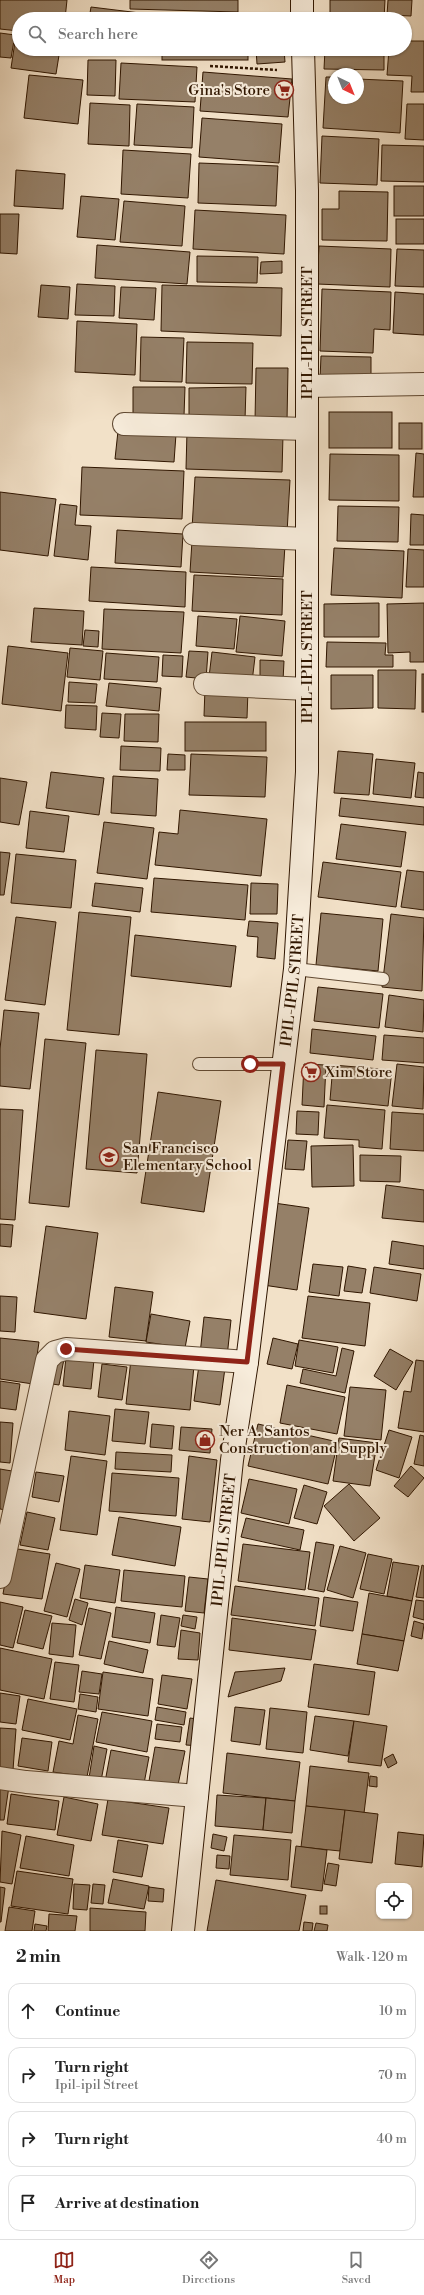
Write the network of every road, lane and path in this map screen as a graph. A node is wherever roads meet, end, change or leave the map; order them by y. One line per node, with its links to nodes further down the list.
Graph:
1 (302, 0): 2 (street)
2 (302, 12)
3 (303, 56): 5 (street, IPIL-IPIL STREET)
4 (210, 66): 5 (path)
5 (304, 72): 7 (street, IPIL-IPIL STREET)
6 (424, 384): 7 (street)
7 (307, 386): 9 (street, IPIL-IPIL STREET)
8 (124, 424): 9 (street)
9 (307, 429): 11 (street, IPIL-IPIL STREET)
10 (194, 534): 11 (street)
11 (307, 539): 13 (street, IPIL-IPIL STREET)
12 (205, 684): 13 (street)
13 (307, 689): 14 (street, IPIL-IPIL STREET)
14 (295, 969): 15 (lane); 17 (street, IPIL-IPIL STREET)
15 (383, 979)
16 (199, 1064): 17 (lane)
17 (283, 1064): 18 (street, IPIL-IPIL STREET)
18 (247, 1362): 19 (street); 21 (street, IPIL-IPIL STREET)
19 (0, 1576)
20 (0, 1778): 21 (street)
21 (197, 1796): 22 (street, IPIL-IPIL STREET)
22 (183, 1931)

